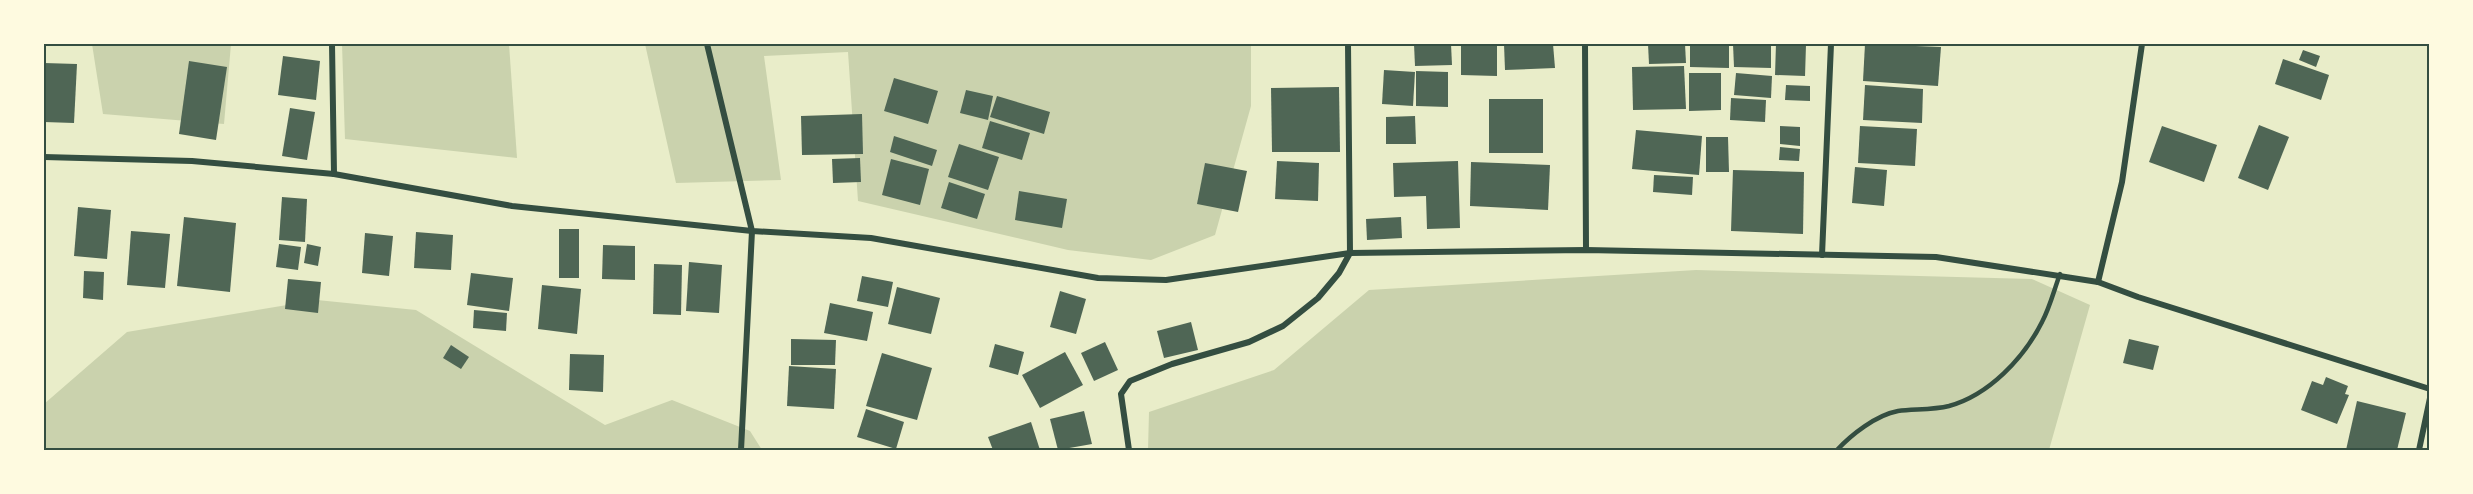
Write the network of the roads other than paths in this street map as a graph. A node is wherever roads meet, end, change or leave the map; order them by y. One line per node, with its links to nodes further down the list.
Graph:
1 (332, 44): 8 (street)
2 (707, 44): 9 (street)
3 (1348, 44): 11 (street)
4 (1585, 44): 10 (street)
5 (1832, 44): 12 (street)
6 (2142, 44): 14 (street)
7 (44, 157): 8 (street)
8 (334, 174): 9 (street)
9 (752, 231): 11 (street); 17 (street)
10 (1586, 250): 11 (street); 12 (street)
11 (1350, 254): 18 (street)
12 (1822, 255): 13 (street)
13 (2060, 274): 14 (street); 19 (lane)
14 (2098, 282): 15 (street)
15 (2430, 389)
16 (2430, 398): 20 (street)
17 (741, 450)
18 (1129, 450)
19 (1837, 450)
20 (2419, 450)

